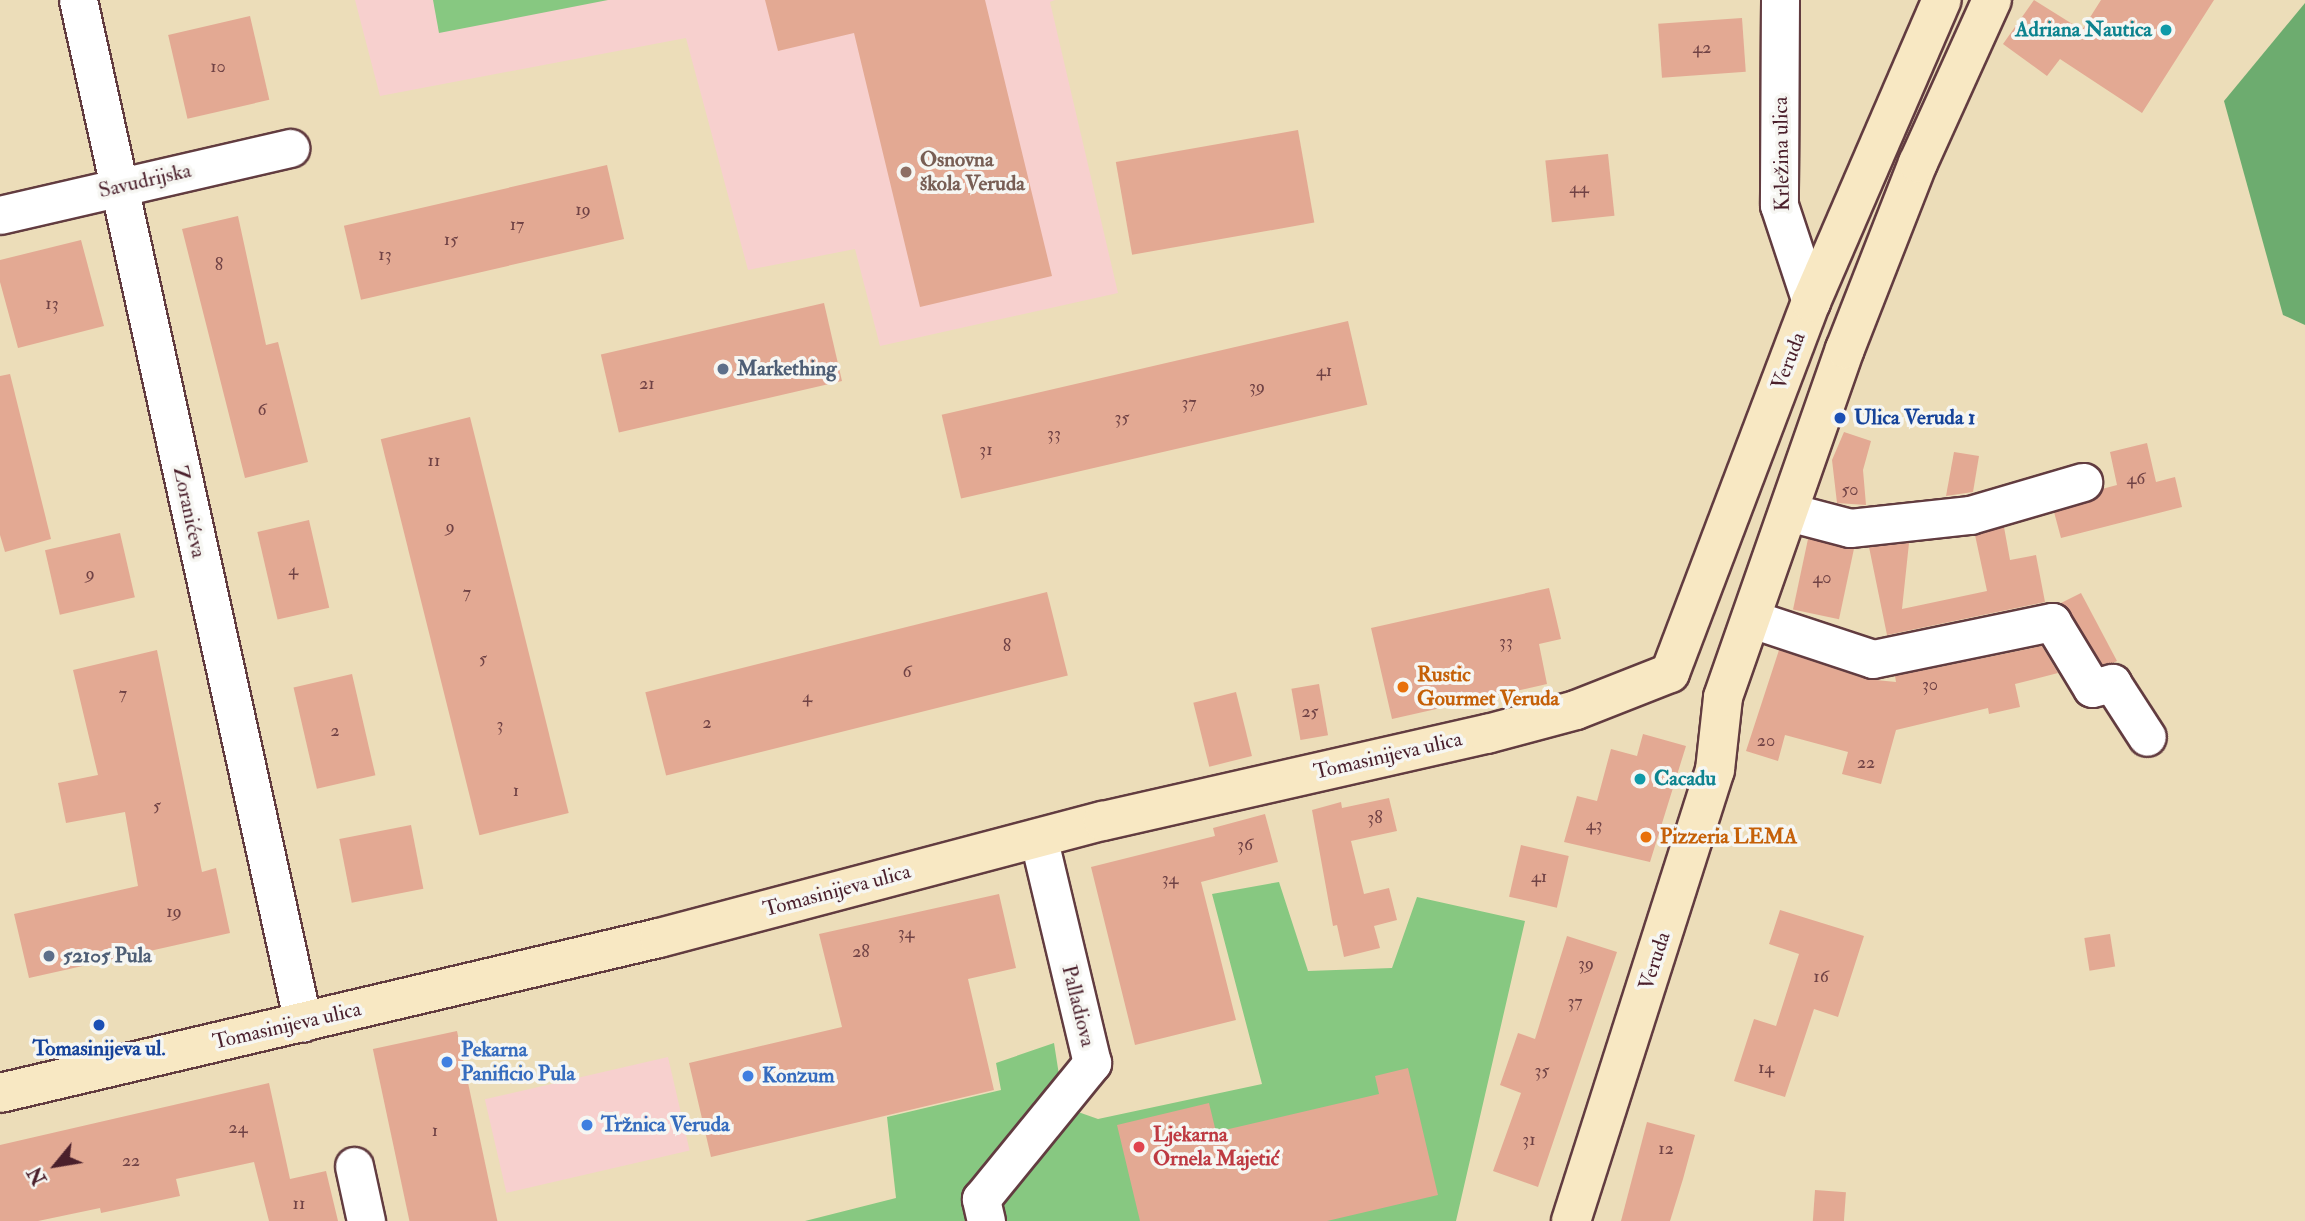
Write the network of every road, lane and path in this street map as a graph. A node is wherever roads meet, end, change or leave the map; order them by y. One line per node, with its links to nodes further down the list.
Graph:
1 (78, 0): 6 (street, Zoranićeva)
2 (1780, 0): 8 (street, Krležina ulica)
3 (1942, 0): 8 (main road, Veruda)
4 (1992, 0): 10 (main road, Veruda)
5 (290, 148): 6 (street, Savudrijska)
6 (119, 186): 7 (street, Savudrijska); 16 (street, Zoranićeva)
7 (0, 215)
8 (1811, 302): 12 (main road, Veruda)
9 (2083, 482): 10 (street)
10 (1789, 512): 11 (main road, Veruda)
11 (1752, 619): 13 (main road, Veruda); 14 (street)
12 (1670, 673): 13 (main road); 15 (main road, Tomasinijeva ulica)
13 (1723, 697): 21 (main road, Veruda)
14 (2147, 737)
15 (1038, 837): 16 (main road, Tomasinijeva ulica); 20 (street, Palladiova)
16 (303, 1023): 17 (main road, Tomasinijeva ulica)
17 (0, 1093)
18 (354, 1166): 19 (street)
19 (366, 1221)
20 (986, 1221)
21 (1571, 1221)

